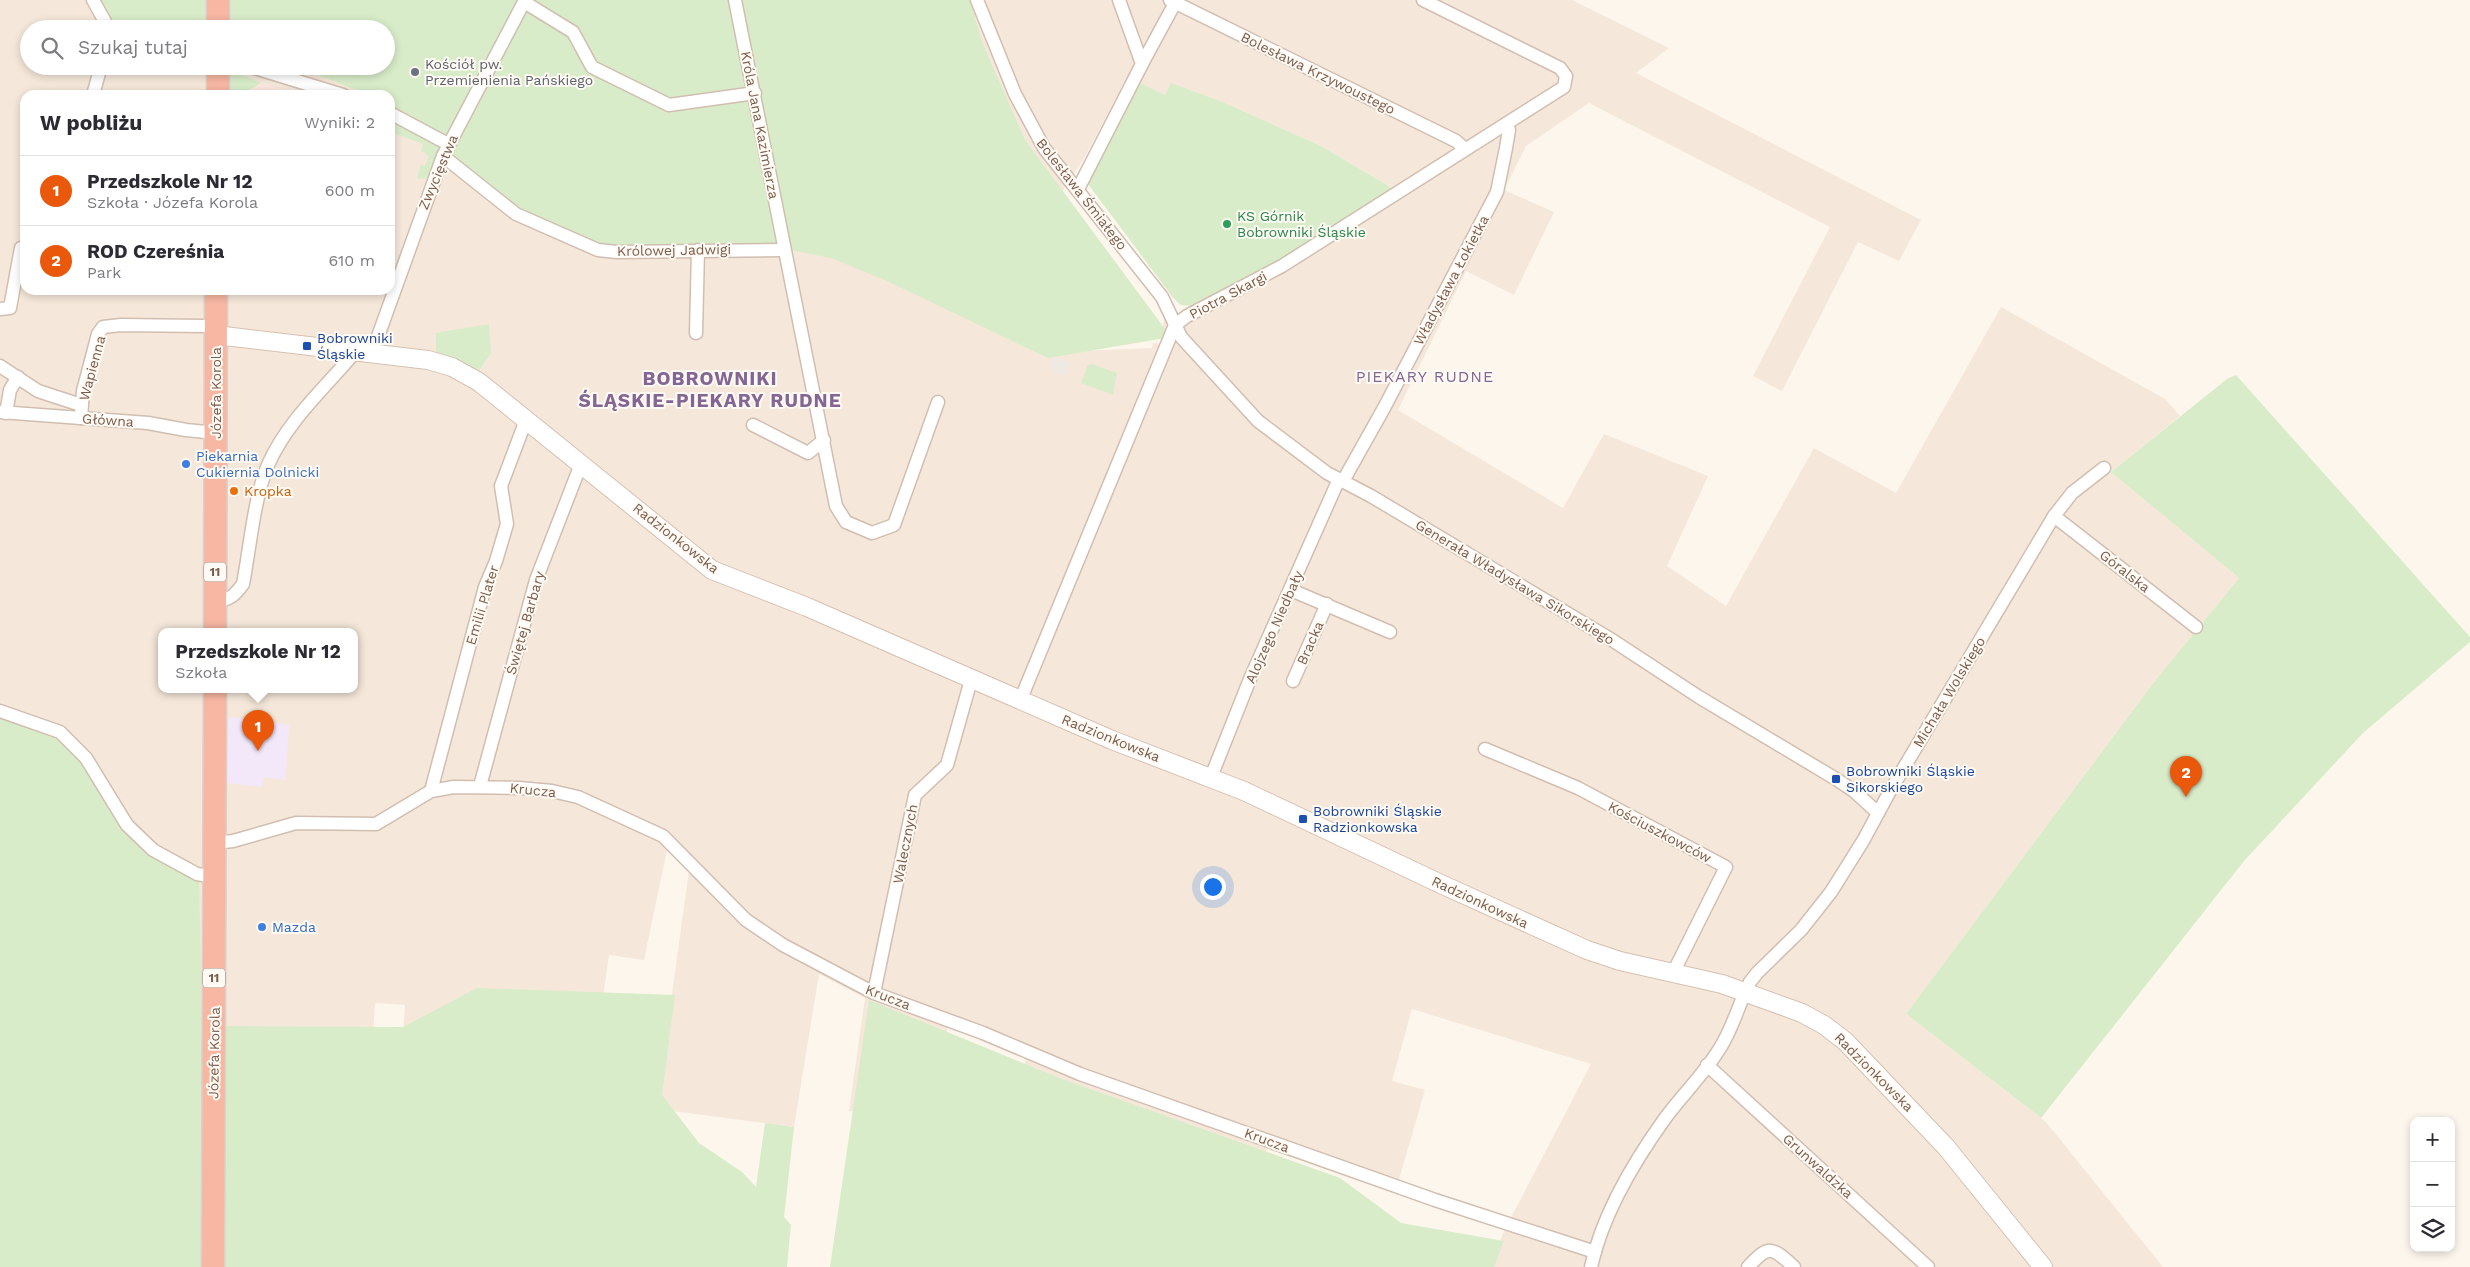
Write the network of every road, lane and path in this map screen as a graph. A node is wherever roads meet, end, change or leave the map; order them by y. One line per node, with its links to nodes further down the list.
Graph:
1 (93, 0): 9 (street)
2 (218, 0): 10 (highway)
3 (735, 0): 18 (street, Króla Jana Kazimierza)
4 (977, 0): 24 (street, Bolesława Śmiałego)
5 (1119, 0): 11 (street)
6 (1423, 0): 20 (street, Piotra Skargi)
7 (525, 1): 18 (street); 21 (street, Zwycięstwa)
8 (1173, 1): 11 (street); 22 (street, Bolesława Krzywoustego)
9 (104, 20)
10 (218, 20)
11 (1142, 64): 24 (street)
12 (99, 75): 15 (street)
13 (218, 75): 16 (highway)
14 (278, 75): 17 (street)
15 (94, 90)
16 (218, 90)
17 (327, 90)
18 (755, 92): 26 (street, Króla Jana Kazimierza)
19 (395, 116): 21 (street)
20 (1506, 124): 22 (street, Piotra Skargi); 48 (street, Władysława Łokietka)
21 (448, 144): 23 (street, Zwycięstwa)
22 (1465, 149): 32 (street, Piotra Skargi)
23 (443, 156): 25 (street, Królowej Jadwigi); 28 (street, Zwycięstwa)
24 (1078, 189): 32 (street, Bolesława Śmiałego)
25 (698, 250): 26 (street, Królowej Jadwigi); 34 (street)
26 (784, 250): 45 (street, Króla Jana Kazimierza)
27 (20, 258): 31 (street)
28 (395, 275)
29 (215, 295): 33 (highway, 11)
30 (387, 295): 35 (street, Zwycięstwa)
31 (0, 309)
32 (1175, 325): 48 (street, Generała Władysława Sikorskiego); 59 (street, Piotra Skargi)
33 (210, 330): 35 (street, Radzionkowska); 39 (street, Wapienna); 44 (highway, Józefa Korola / 11)
34 (696, 333)
35 (364, 352): 42 (street, Radzionkowska); 51 (street)
36 (0, 366): 37 (street)
37 (18, 377): 39 (street); 40 (street)
38 (938, 402): 45 (street, Króla Jana Kazimierza)
39 (81, 405): 41 (street, Wapienna)
40 (3, 412): 41 (street, Główna)
41 (81, 418): 44 (street, Główna)
42 (526, 420): 46 (street, Radzionkowska); 64 (street, Emilii Plater)
43 (753, 425): 45 (street)
44 (216, 432): 51 (highway, Józefa Korola / 11)
45 (824, 440)
46 (581, 464): 56 (street, Radzionkowska); 63 (street, Świętej Barbary)
47 (2104, 468): 49 (street, Michała Wolskiego)
48 (1341, 480): 50 (street, Alojzego Niedbały); 65 (street, Generała Władysława Sikorskiego)
49 (2054, 516): 53 (street, Góralska); 65 (street, Michała Wolskiego)
50 (1291, 590): 52 (street, Bracka); 62 (street, Alojzego Niedbały)
51 (215, 601): 54 (highway, Józefa Korola / 11)
52 (1327, 604): 55 (street, Bracka); 57 (street, Bracka)
53 (2196, 627)
54 (215, 628)
55 (1390, 632)
56 (971, 680): 59 (street, Radzionkowska); 70 (street, Walecznych)
57 (1293, 681)
58 (215, 693): 66 (highway, Józefa Korola / 11)
59 (1020, 700): 62 (street, Radzionkowska)
60 (0, 711): 67 (street)
61 (1485, 749): 68 (street, Kościuszkowców)
62 (1211, 777): 68 (street, Radzionkowska)
63 (480, 786): 64 (street, Krucza); 70 (street, Krucza)
64 (431, 792): 66 (street, Krucza)
65 (1878, 813): 69 (street, Michała Wolskiego)
66 (214, 843): 67 (highway, Józefa Korola / 11)
67 (214, 877): 73 (highway, Józefa Korola / 11)
68 (1673, 973): 69 (street, Radzionkowska)
69 (1745, 992): 71 (street); 78 (street, Radzionkowska)
70 (874, 993): 72 (street, Krucza)
71 (1707, 1065): 72 (street); 77 (street, Grunwaldzka)
72 (1594, 1252): 74 (street)
73 (212, 1267)
74 (1591, 1267)
75 (1748, 1267): 76 (street)
76 (1794, 1267)
77 (1928, 1267)
78 (2043, 1267)

